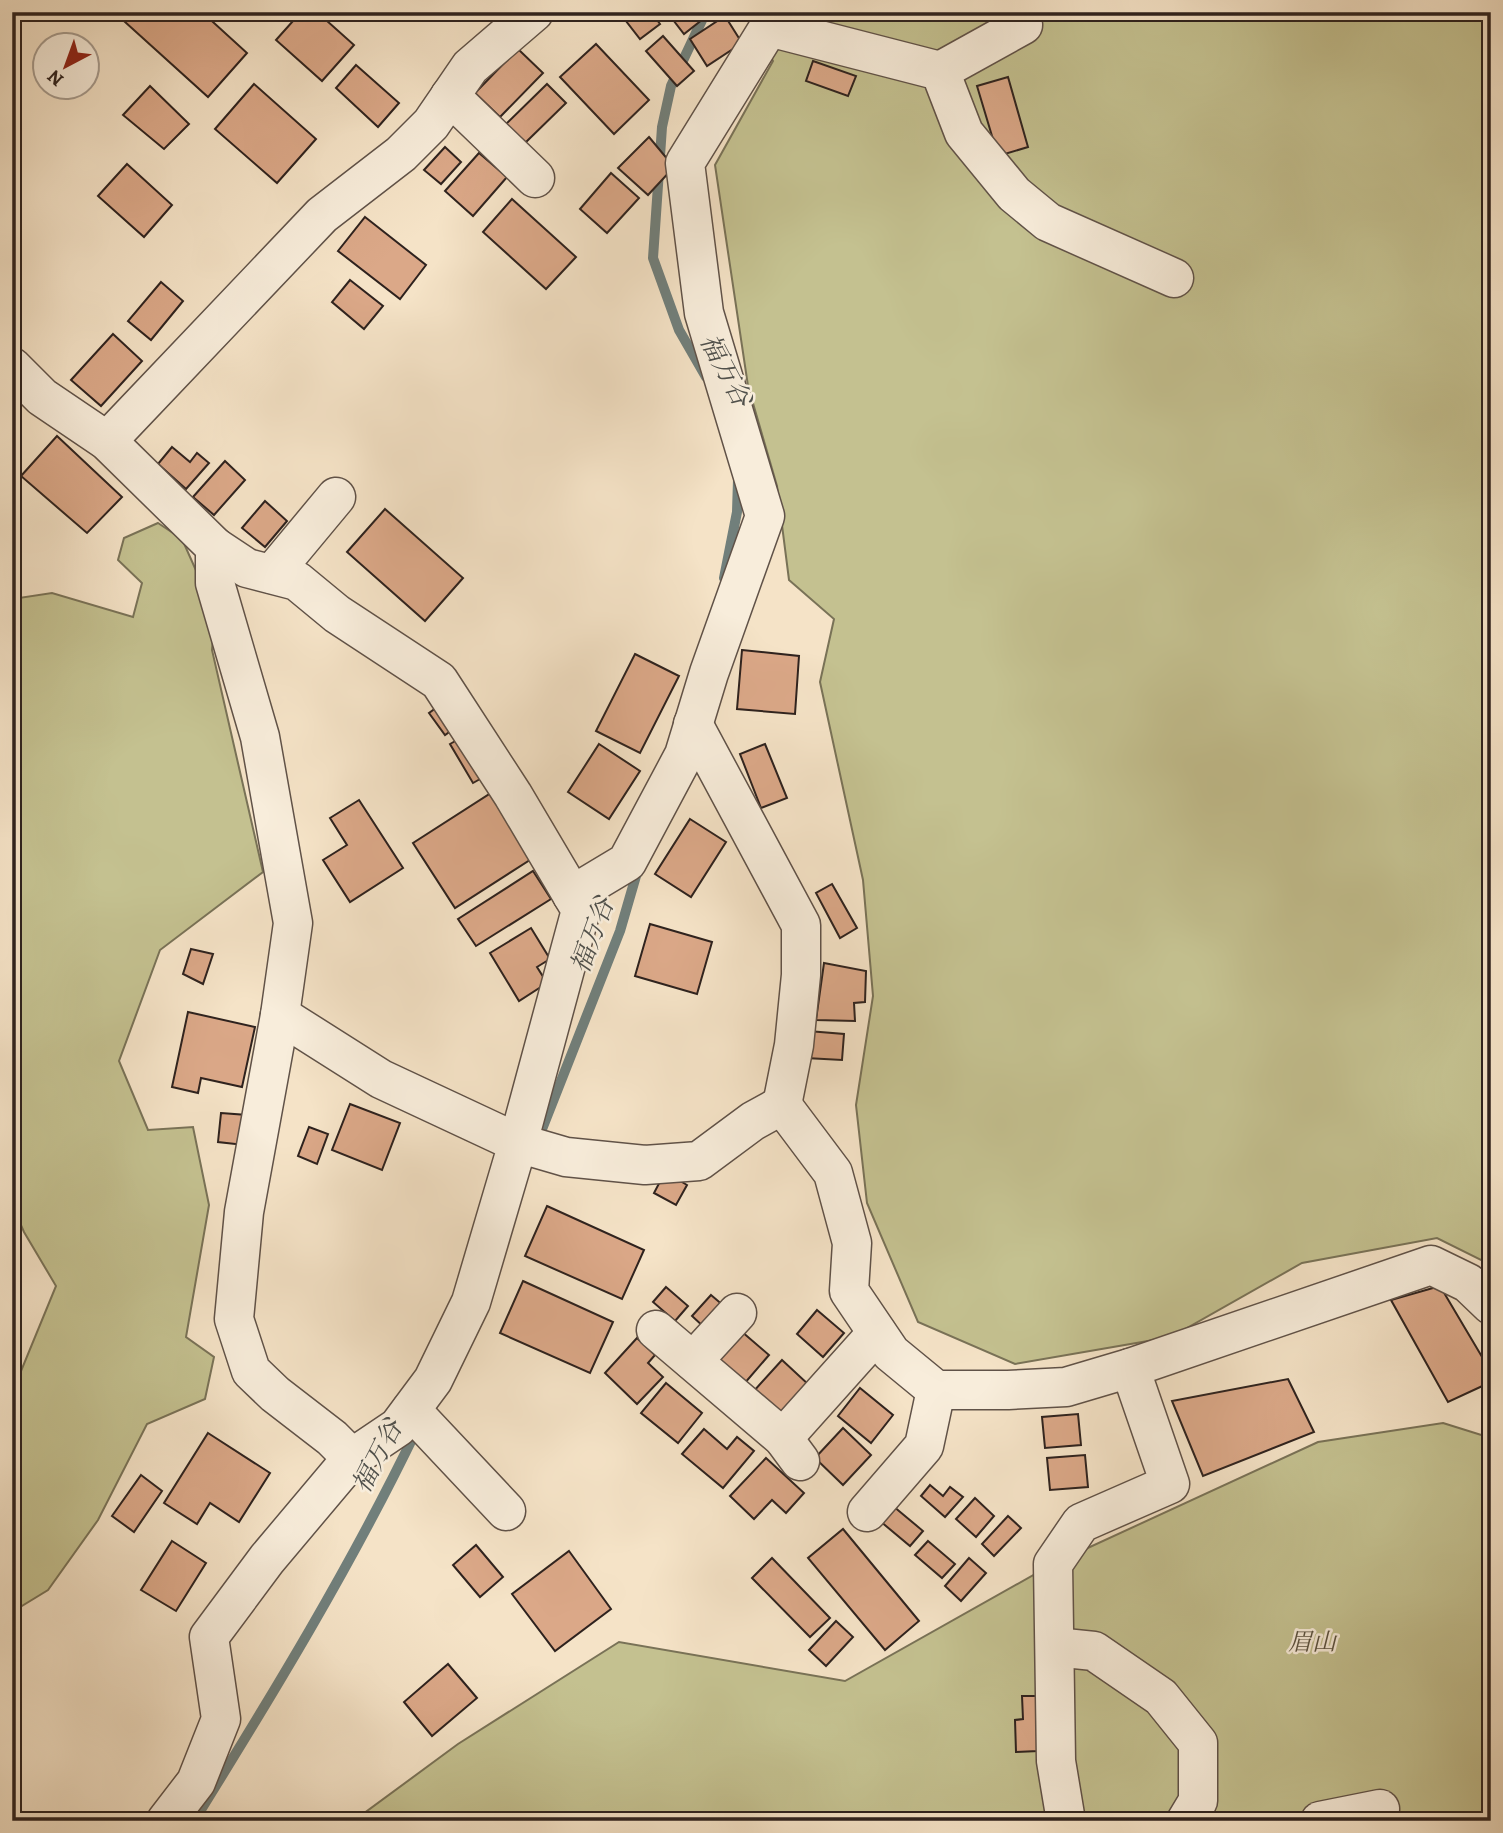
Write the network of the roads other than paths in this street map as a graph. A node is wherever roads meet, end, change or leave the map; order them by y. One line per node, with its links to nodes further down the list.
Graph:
1 (534, 12): 5 (street)
2 (765, 20): 4 (street); 13 (street)
3 (1023, 25): 4 (street)
4 (940, 71): 7 (street)
5 (450, 96): 6 (street); 9 (street)
6 (535, 178)
7 (1174, 278)
8 (12, 367): 9 (street)
9 (107, 441): 11 (street)
10 (336, 497): 12 (street)
11 (215, 547): 12 (street); 15 (street)
12 (271, 574): 14 (street)
13 (693, 724): 14 (street); 16 (street)
14 (572, 895): 17 (street)
15 (280, 1015): 17 (street); 26 (street)
16 (782, 1105): 17 (street); 21 (street)
17 (518, 1143): 25 (street)
18 (1491, 1305): 23 (street)
19 (737, 1313): 22 (street)
20 (656, 1330): 22 (street)
21 (877, 1333): 22 (street); 24 (street)
22 (693, 1361)
23 (1130, 1368): 24 (street); 29 (street)
24 (936, 1390): 28 (street)
25 (411, 1410): 26 (street); 27 (street)
26 (352, 1458): 31 (street)
27 (506, 1511)
28 (867, 1512)
29 (1055, 1647): 32 (street); 33 (street)
30 (1380, 1809): 34 (street)
31 (172, 1818)
32 (1066, 1821)
33 (1186, 1821)
34 (1320, 1821)

